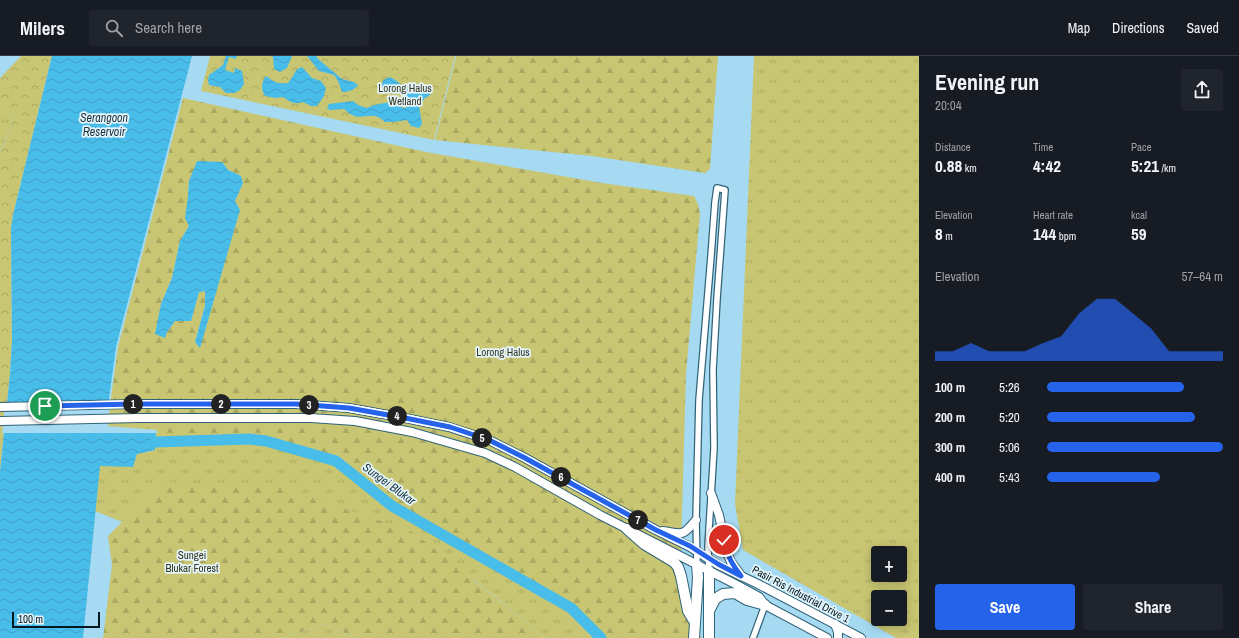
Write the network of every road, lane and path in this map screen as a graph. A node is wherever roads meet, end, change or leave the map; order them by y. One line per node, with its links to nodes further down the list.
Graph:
1 (0, 407): 6 (main road, Pasir Ris Industrial Drive 1)
2 (0, 421): 5 (main road, Pasir Ris Industrial Drive 1)
3 (711, 493): 4 (street); 8 (street); 11 (main road)
4 (696, 520): 6 (main road); 7 (street)
5 (627, 529): 9 (main road, Pasir Ris Industrial Drive 1); 14 (highway)
6 (656, 530): 7 (main road, Pasir Ris Industrial Drive 1)
7 (697, 551): 8 (main road, Pasir Ris Industrial Drive 1); 9 (street)
8 (708, 558): 10 (street); 11 (main road, Pasir Ris Industrial Drive 1)
9 (697, 565): 10 (main road, Pasir Ris Industrial Drive 1); 14 (highway)
10 (709, 571): 12 (main road, Pasir Ris Industrial Drive 1); 13 (highway)
11 (741, 576): 15 (main road, Pasir Ris Industrial Drive 1)
12 (765, 605): 13 (highway); 18 (street); 19 (main road, Pasir Ris Industrial Drive 1)
13 (709, 611): 17 (highway)
14 (694, 621): 16 (highway)
15 (834, 624): 20 (main road); 21 (main road, Pasir Ris Industrial Drive 1)
16 (694, 638)
17 (710, 638)
18 (753, 638)
19 (827, 638)
20 (838, 638)
21 (861, 638)

